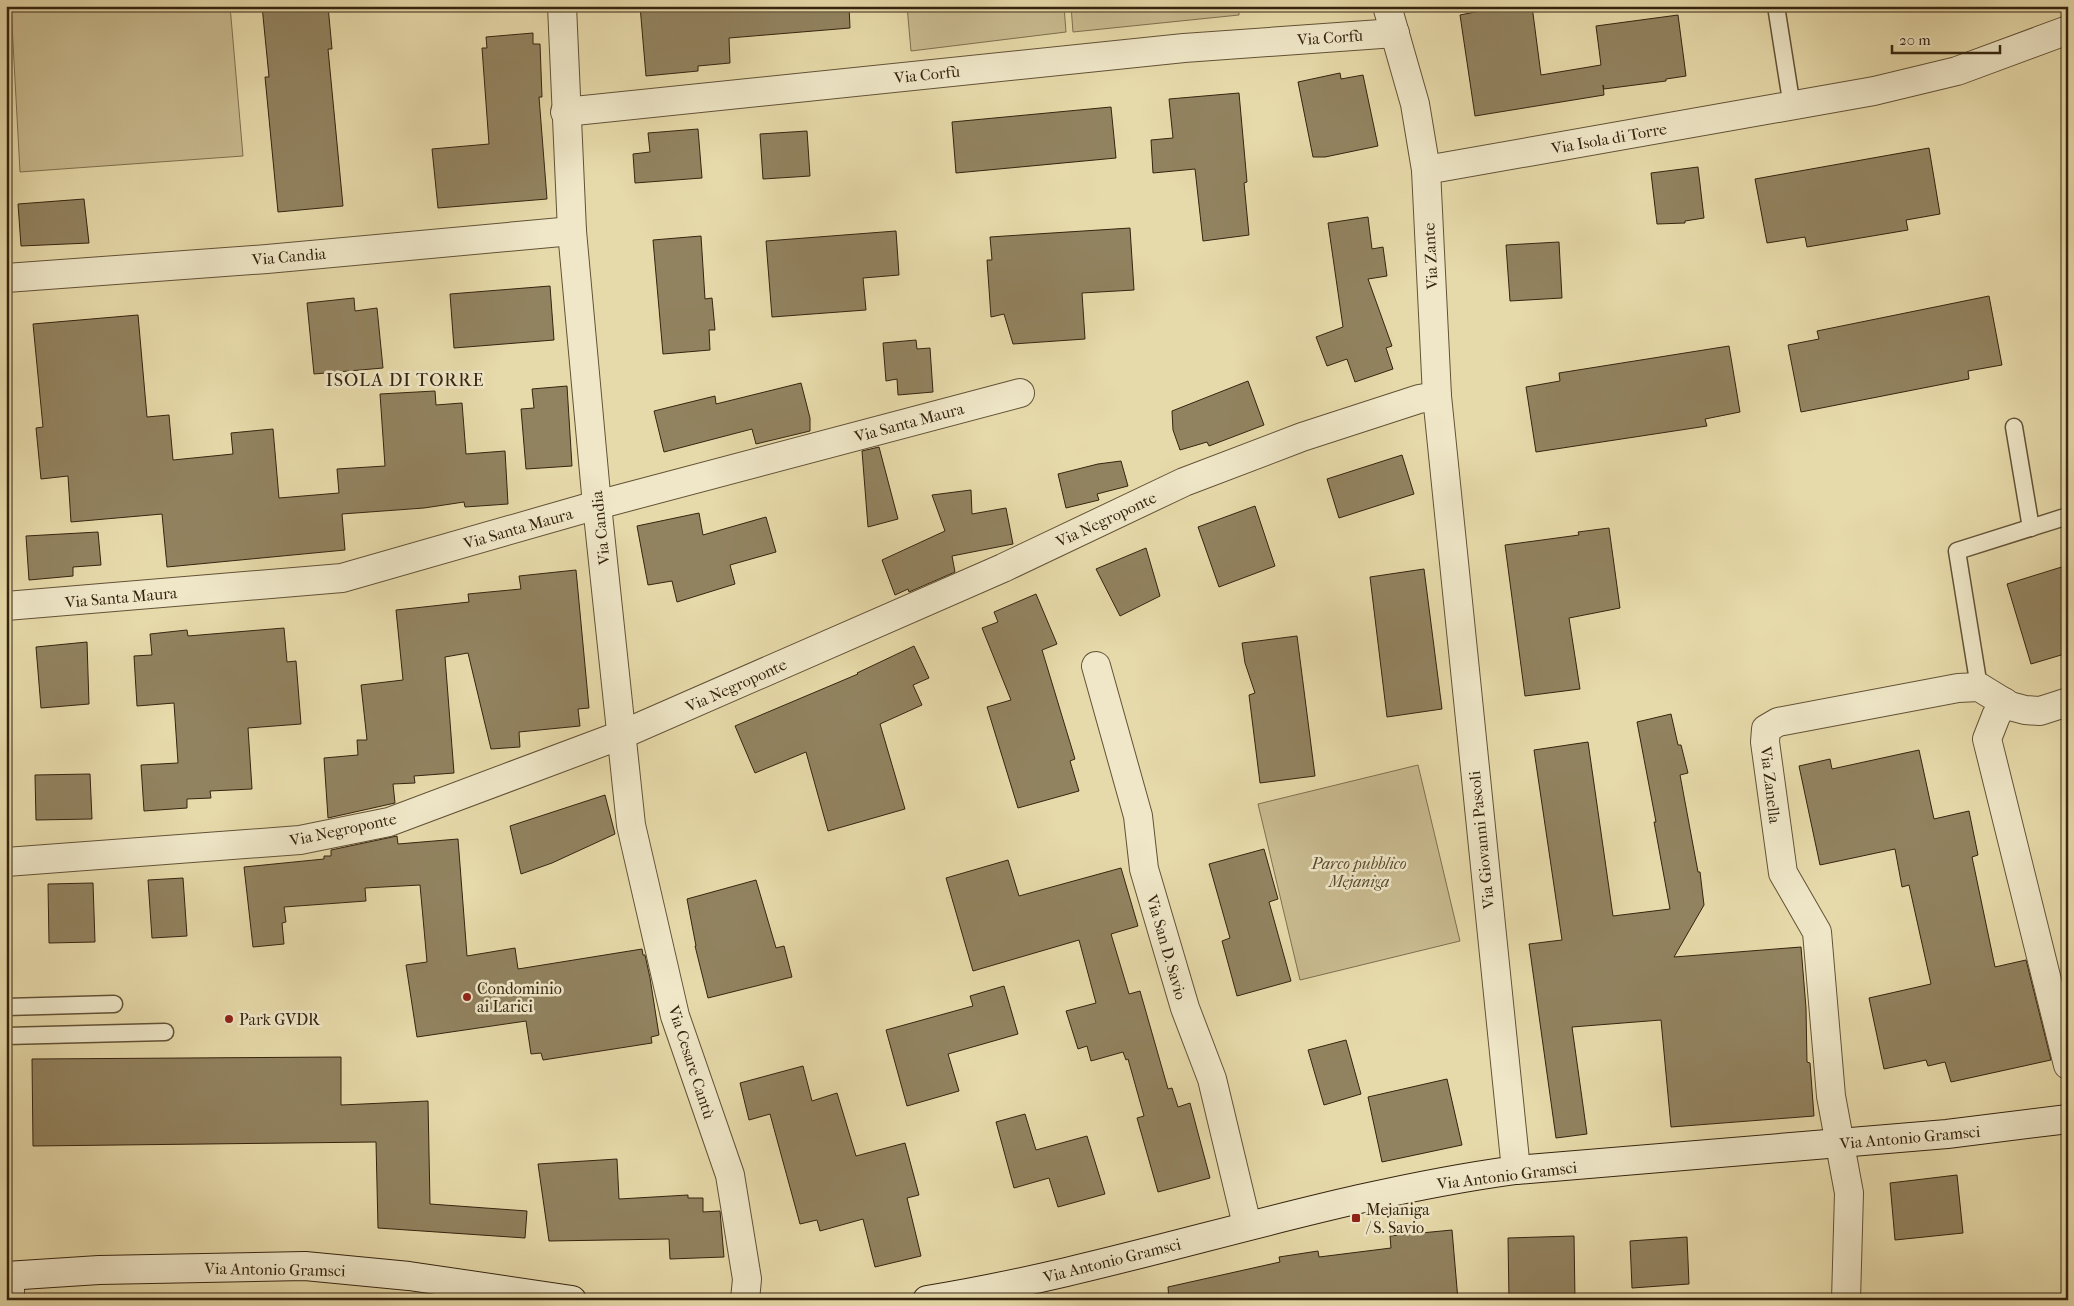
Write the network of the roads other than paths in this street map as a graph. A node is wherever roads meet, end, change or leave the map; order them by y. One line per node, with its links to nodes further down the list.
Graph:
1 (562, 6): 7 (street)
2 (1387, 6): 5 (street, Via Zante)
3 (1776, 6): 6 (lane)
4 (2068, 30): 6 (street, Via Isola di Torre)
5 (1395, 33): 7 (street, Via Corfù); 8 (street, Via Zante)
6 (1792, 107): 8 (street, Via Isola di Torre)
7 (565, 112): 9 (street, Via Candia)
8 (1426, 170): 12 (street, Via Zante)
9 (572, 231): 10 (street, Via Candia); 14 (street, Via Candia)
10 (6, 278)
11 (1020, 392): 14 (street, Via Santa Maura)
12 (1437, 396): 15 (street, Via Zante); 23 (street, Via Negroponte)
13 (2014, 428): 17 (lane)
14 (597, 505): 18 (street, Via Santa Maura); 23 (street, Via Candia)
15 (1448, 510): 33 (street, Via Giovanni Pascoli)
16 (2068, 516): 17 (lane)
17 (2031, 528): 20 (lane)
18 (6, 606)
19 (1096, 666): 34 (street, Via San D. Savio)
20 (1979, 687): 21 (street); 32 (street, Via Zanella)
21 (2004, 702): 22 (street); 30 (street)
22 (2068, 702)
23 (621, 735): 24 (street, Via Candia); 25 (street, Via Negroponte)
24 (630, 825): 38 (street, Via Cesare Cantù)
25 (6, 862)
26 (114, 1004): 27 (lane)
27 (6, 1007)
28 (165, 1032): 29 (lane)
29 (6, 1036)
30 (2068, 1065)
31 (2068, 1119): 32 (street, Via Antonio Gramsci)
32 (1841, 1144): 33 (street, Via Antonio Gramsci); 40 (street)
33 (1516, 1170): 34 (street, Via Antonio Gramsci)
34 (1247, 1225): 39 (street, Via Antonio Gramsci)
35 (9, 1284): 36 (street, Via Antonio Gramsci)
36 (512, 1296): 37 (street, Via Antonio Gramsci)
37 (572, 1300)
38 (745, 1300)
39 (927, 1300)
40 (1846, 1300)

